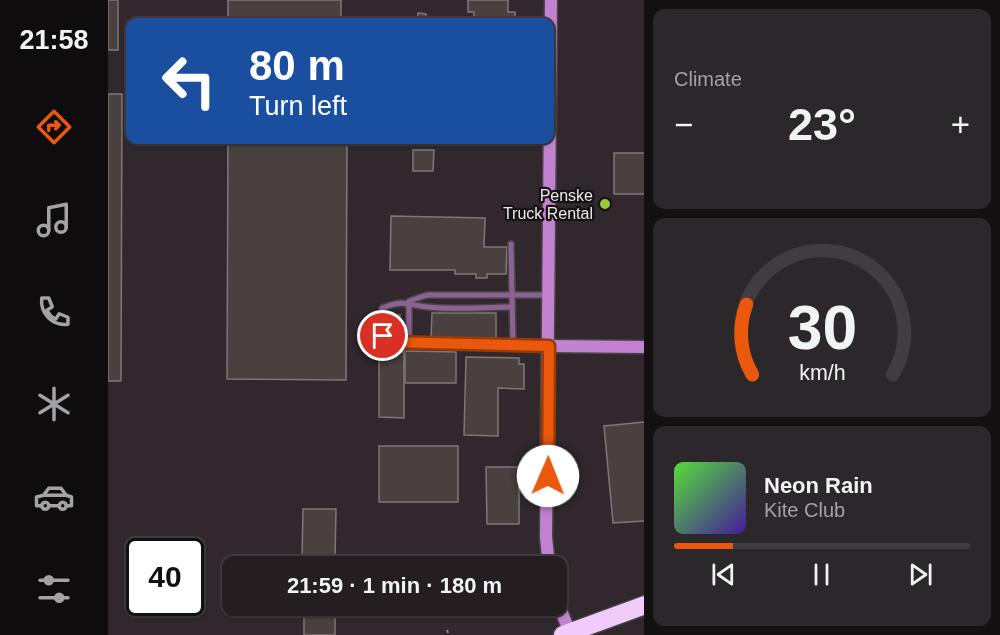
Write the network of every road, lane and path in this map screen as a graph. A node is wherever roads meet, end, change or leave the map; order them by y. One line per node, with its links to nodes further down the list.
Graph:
1 (551, 0): 2 (street)
2 (551, 18)
3 (550, 144): 6 (street)
4 (511, 244): 5 (lane)
5 (512, 295): 6 (lane); 7 (lane); 8 (lane)
6 (549, 295): 11 (street)
7 (409, 302): 8 (lane); 9 (lane); 9 (lane)
8 (512, 307): 10 (lane)
9 (409, 343): 10 (lane)
10 (513, 344): 11 (lane)
11 (549, 346): 12 (street); 13 (street)
12 (644, 347)
13 (548, 556)
14 (644, 605): 17 (highway)
15 (562, 616): 17 (street)
16 (447, 630): 18 (path)
17 (567, 634)
18 (449, 635)

